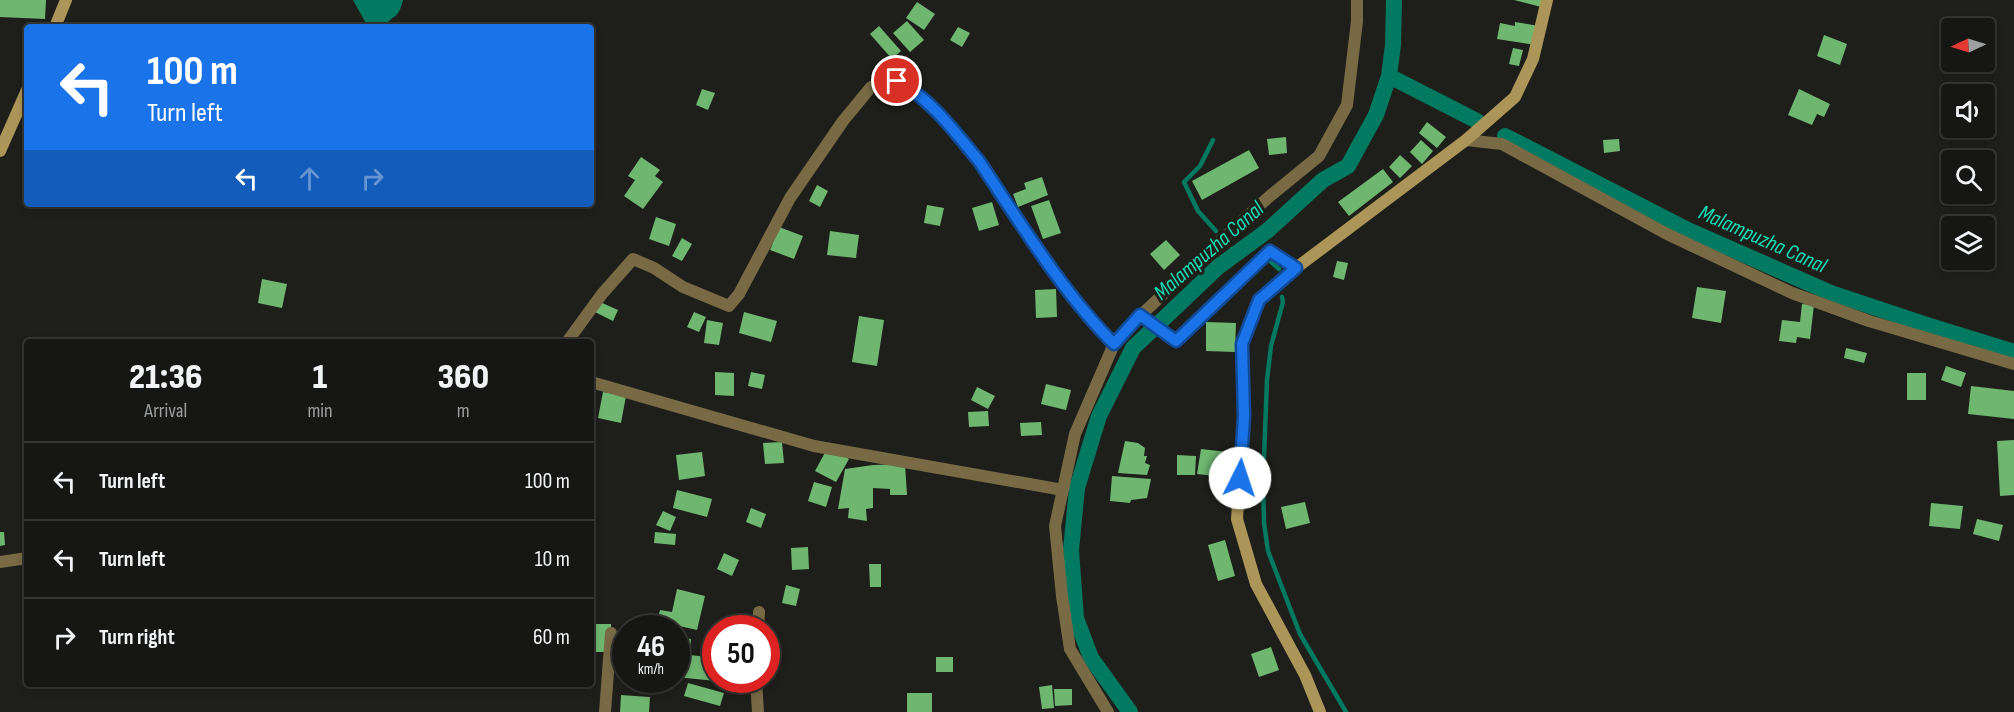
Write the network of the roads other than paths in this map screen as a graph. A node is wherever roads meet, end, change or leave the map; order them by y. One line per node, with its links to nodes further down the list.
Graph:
1 (66, 0): 4 (main road)
2 (1358, 0): 9 (street)
3 (1547, 0): 6 (main road)
4 (56, 24)
5 (24, 97): 7 (main road)
6 (1466, 140): 8 (main road); 12 (street)
7 (0, 151)
8 (1296, 268): 9 (street); 24 (main road)
9 (1140, 315): 11 (street)
10 (569, 339): 11 (street)
11 (1114, 344): 14 (street)
12 (2014, 364)
13 (594, 382): 14 (street)
14 (1063, 490): 23 (street)
15 (24, 558): 16 (street)
16 (0, 562)
17 (759, 612): 18 (street)
18 (759, 615)
19 (611, 633): 21 (street)
20 (757, 693): 22 (street)
21 (605, 712)
22 (758, 712)
23 (1108, 712)
24 (1320, 712)

